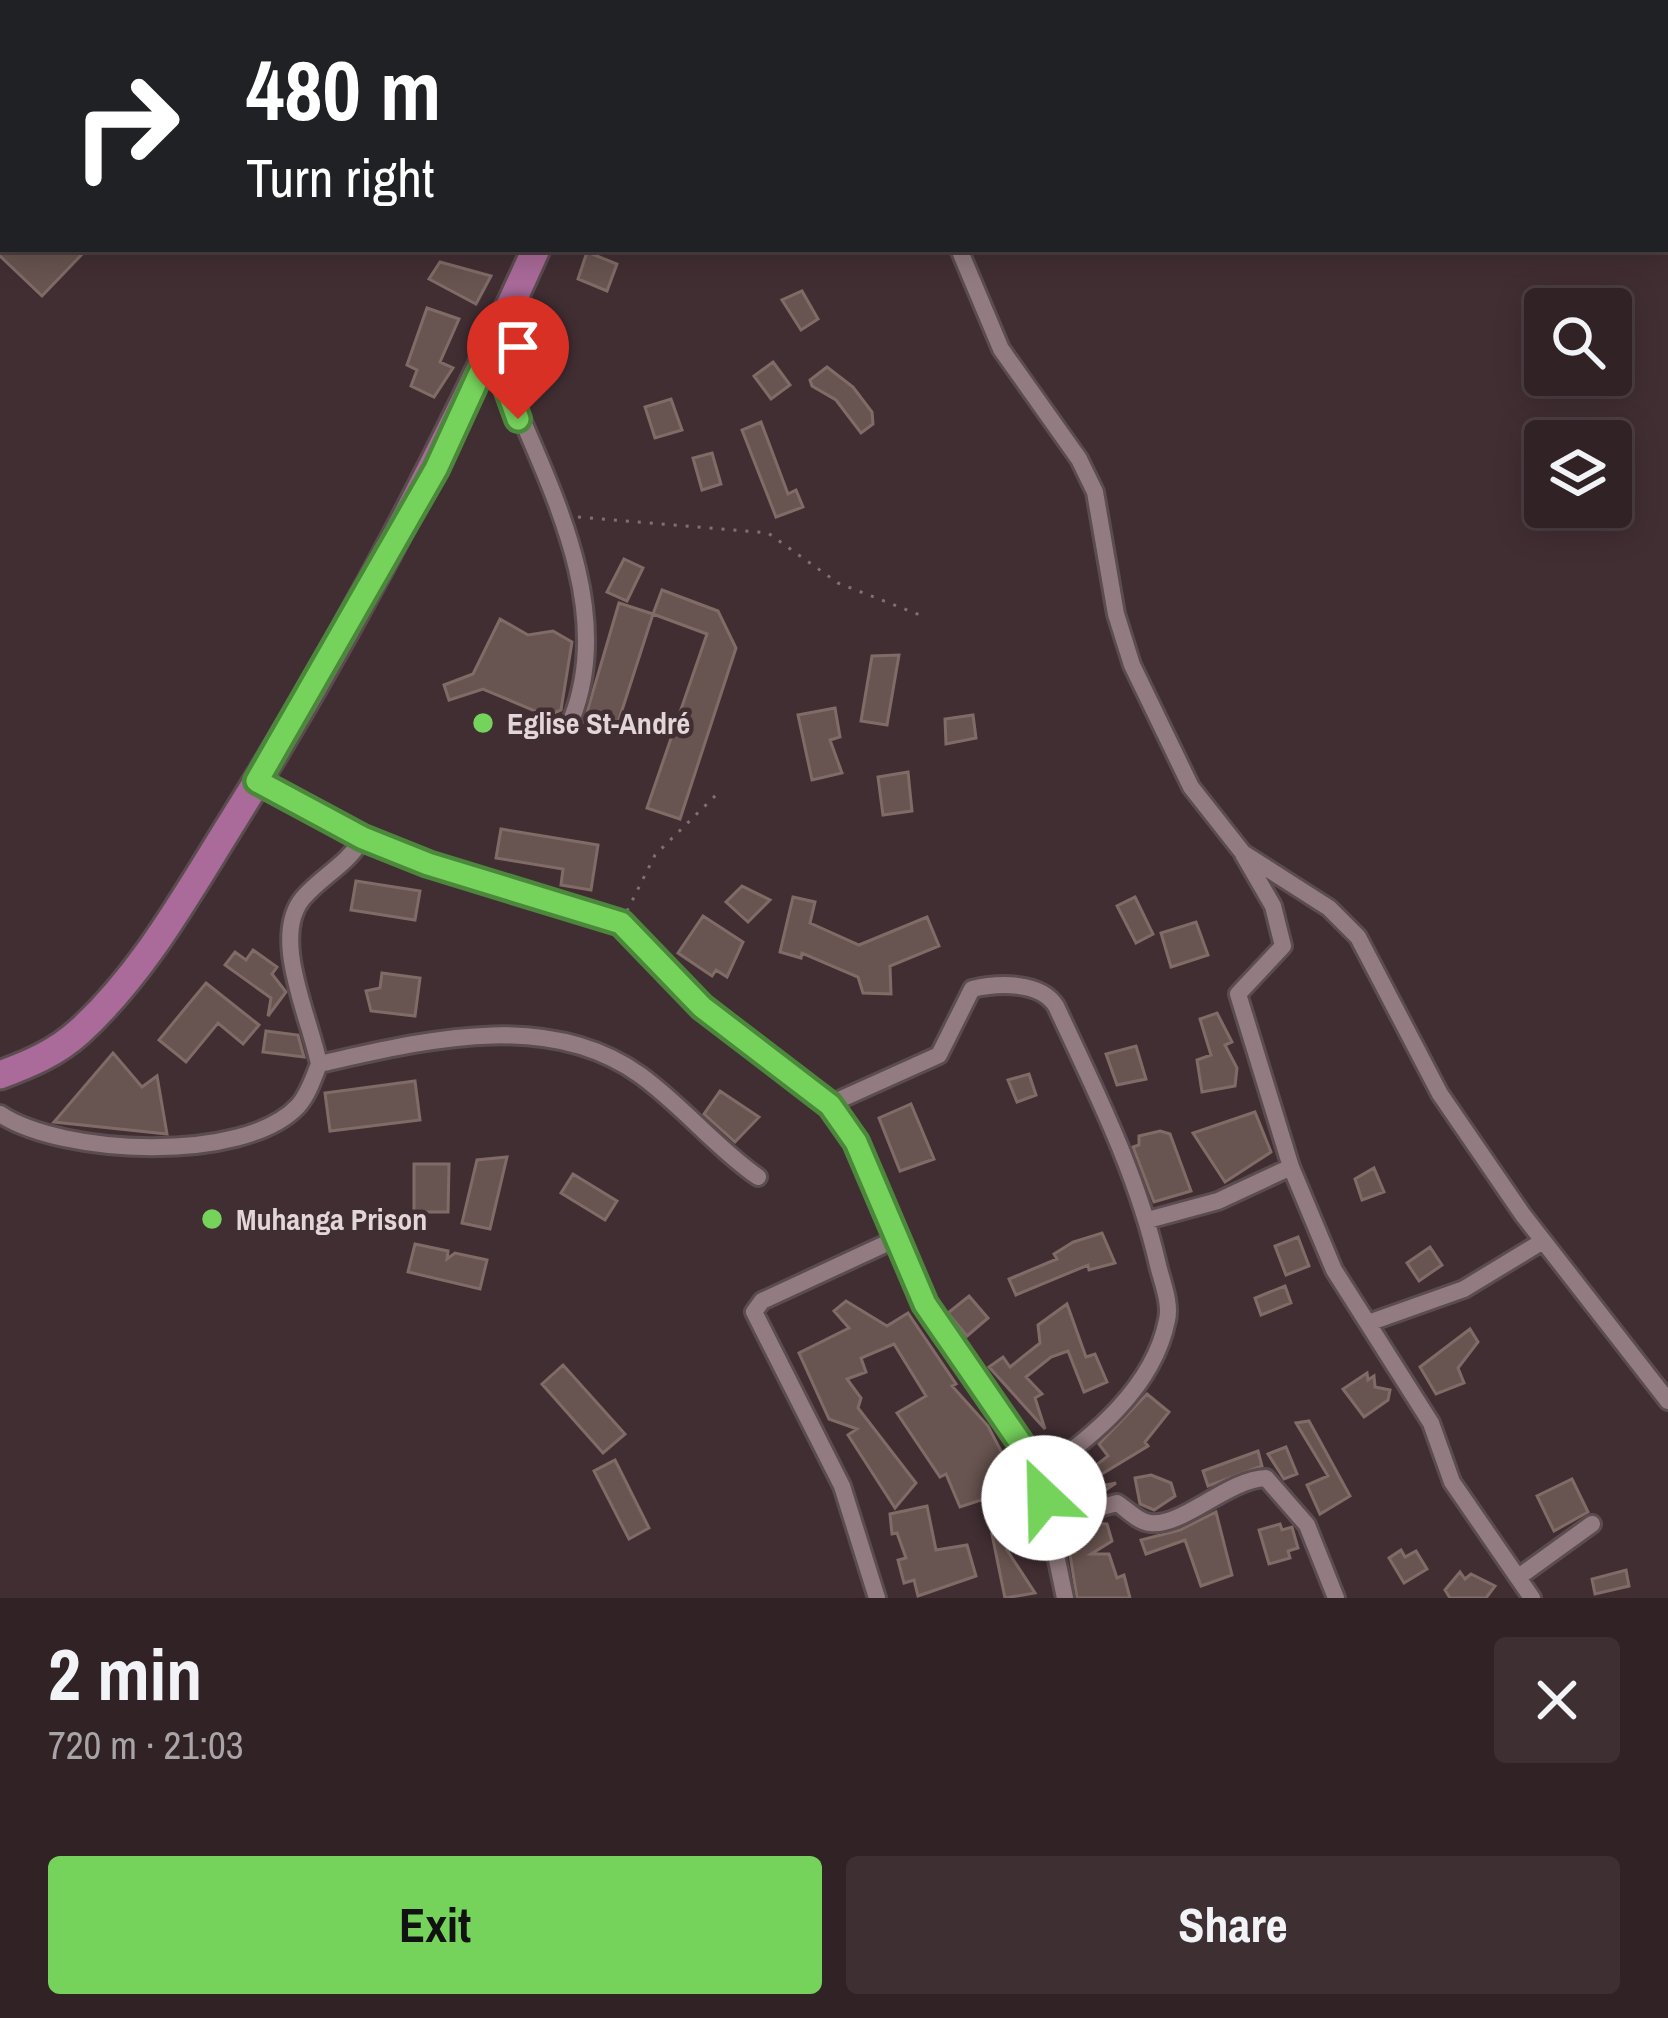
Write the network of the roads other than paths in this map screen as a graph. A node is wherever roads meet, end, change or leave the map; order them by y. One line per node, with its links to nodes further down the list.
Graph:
1 (535, 252): 3 (highway)
2 (960, 252): 7 (street)
3 (492, 347): 4 (street); 5 (highway)
4 (572, 718)
5 (257, 781): 6 (street); 9 (highway)
6 (363, 838): 8 (street); 10 (street)
7 (1243, 853): 12 (street); 16 (street)
8 (320, 1064): 11 (street); 13 (street)
9 (0, 1075)
10 (830, 1105): 14 (street); 15 (street)
11 (0, 1114)
12 (1291, 1167): 14 (street); 17 (street)
13 (758, 1177)
14 (1148, 1220): 19 (street)
15 (896, 1239): 19 (street); 23 (street)
16 (1544, 1241): 17 (street); 18 (street)
17 (1371, 1322): 22 (street)
18 (1668, 1401)
19 (1039, 1474): 20 (street)
20 (1049, 1521): 24 (street); 25 (street)
21 (1592, 1524): 22 (street)
22 (1520, 1576): 26 (street)
23 (878, 1598)
24 (1065, 1598)
25 (1336, 1598)
26 (1532, 1598)

